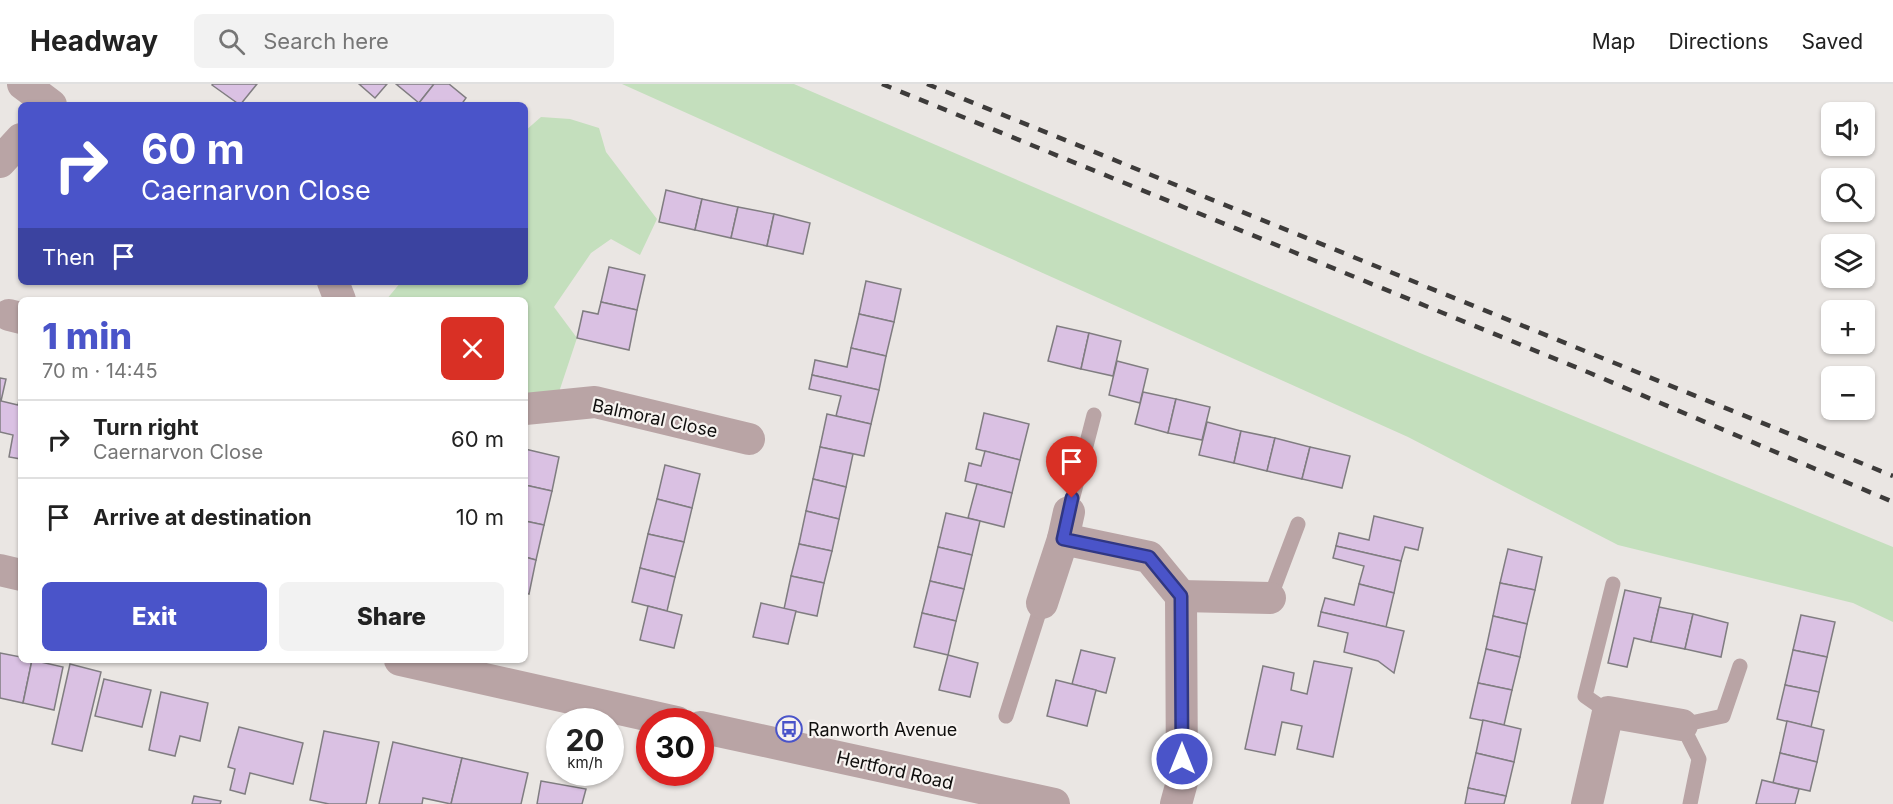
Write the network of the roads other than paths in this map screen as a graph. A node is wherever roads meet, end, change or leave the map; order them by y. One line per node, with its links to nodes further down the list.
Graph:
1 (23, 84): 3 (street)
2 (70, 84): 4 (street)
3 (48, 102)
4 (55, 102)
5 (18, 142): 6 (street)
6 (0, 162)
7 (528, 409): 9 (street, Balmoral Close)
8 (1094, 415): 11 (lane)
9 (749, 439)
10 (1298, 524): 16 (lane)
11 (1066, 526): 15 (street); 17 (street)
12 (0, 570): 13 (street)
13 (18, 574)
14 (1613, 584): 20 (lane)
15 (1181, 596): 16 (street); 27 (street)
16 (1270, 598)
17 (1042, 603): 22 (lane)
18 (413, 663): 21 (street)
19 (1740, 666): 23 (lane)
20 (1608, 712): 23 (street); 28 (street)
21 (636, 713)
22 (1006, 716)
23 (1682, 725): 29 (lane)
24 (714, 730): 25 (street, Hertford Road)
25 (1011, 800): 26 (street, Hertford Road)
26 (1054, 804)
27 (1176, 804)
28 (1587, 804)
29 (1690, 804)

